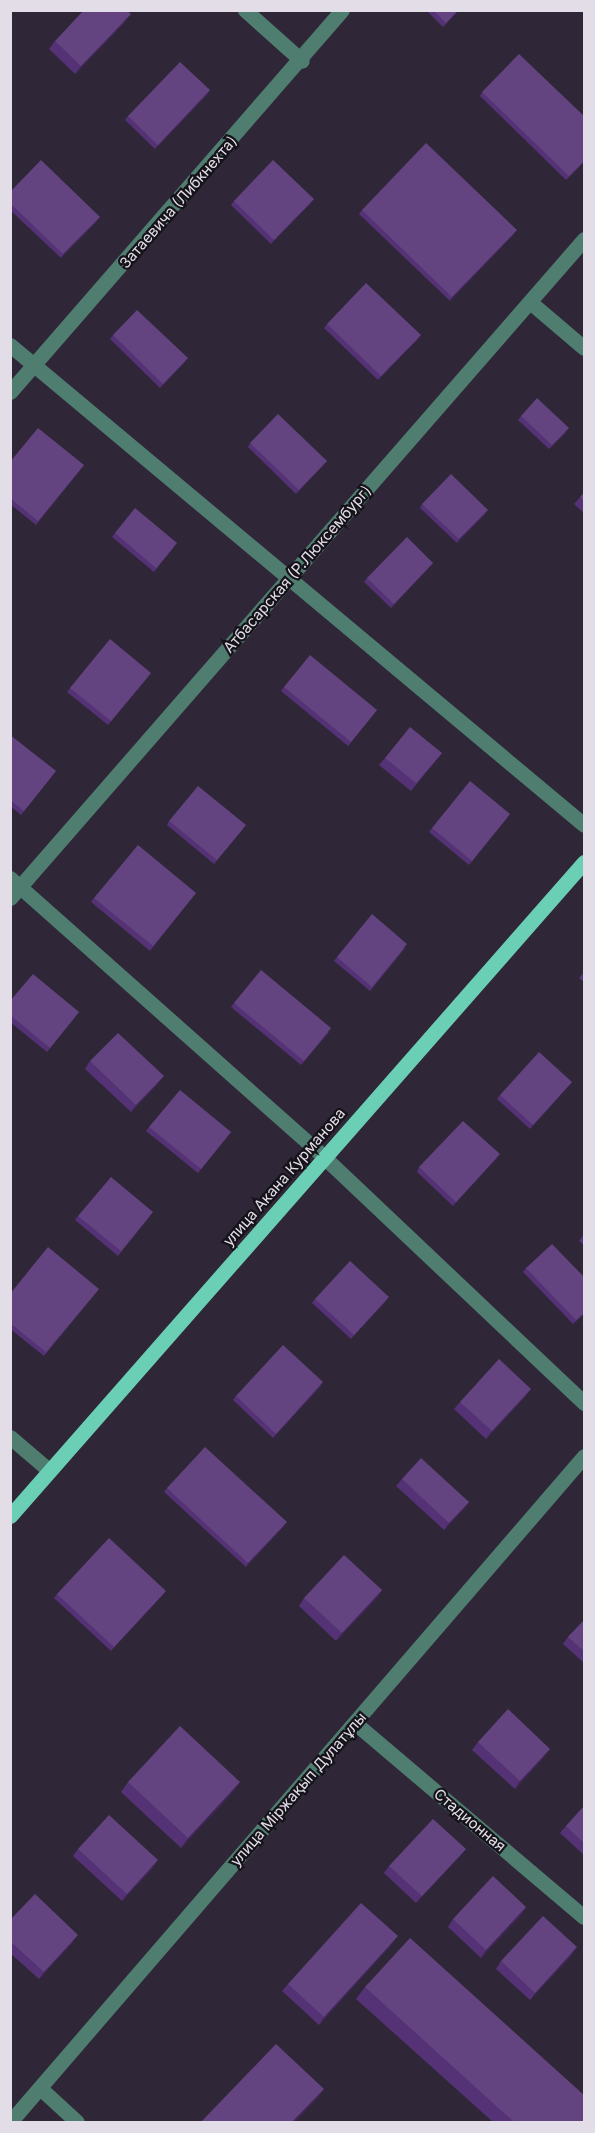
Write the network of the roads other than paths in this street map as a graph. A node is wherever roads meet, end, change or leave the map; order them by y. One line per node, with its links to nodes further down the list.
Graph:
1 (245, 10): 3 (street)
2 (342, 10): 3 (street, Затаевича (Либкнехта))
3 (302, 62): 8 (street, Затаевича (Либкнехта))
4 (585, 239): 5 (street, Атбасарская (Р.Люксембург))
5 (530, 302): 7 (street); 10 (street, Атбасарская (Р.Люксембург))
6 (10, 345): 8 (street)
7 (585, 348)
8 (34, 365): 9 (street, Затаевича (Либкнехта)); 10 (street)
9 (10, 392)
10 (289, 578): 11 (street); 13 (street, Атбасарская (Р.Люксембург))
11 (585, 825)
12 (585, 862): 14 (main road, улица Акана Курманова)
13 (14, 888): 14 (street)
14 (325, 1158): 15 (street); 18 (main road, улица Акана Курманова)
15 (585, 1403)
16 (10, 1437): 18 (street)
17 (585, 1456): 20 (street, улица Міржақып Дулатұлы)
18 (50, 1471): 19 (main road, улица Акана Курманова)
19 (10, 1516)
20 (355, 1723): 21 (street, Стадионная); 22 (street, улица Міржақып Дулатұлы)
21 (585, 1917)
22 (40, 2088): 23 (street, улица Міржақып Дулатұлы); 24 (street)
23 (10, 2122)
24 (77, 2122)

